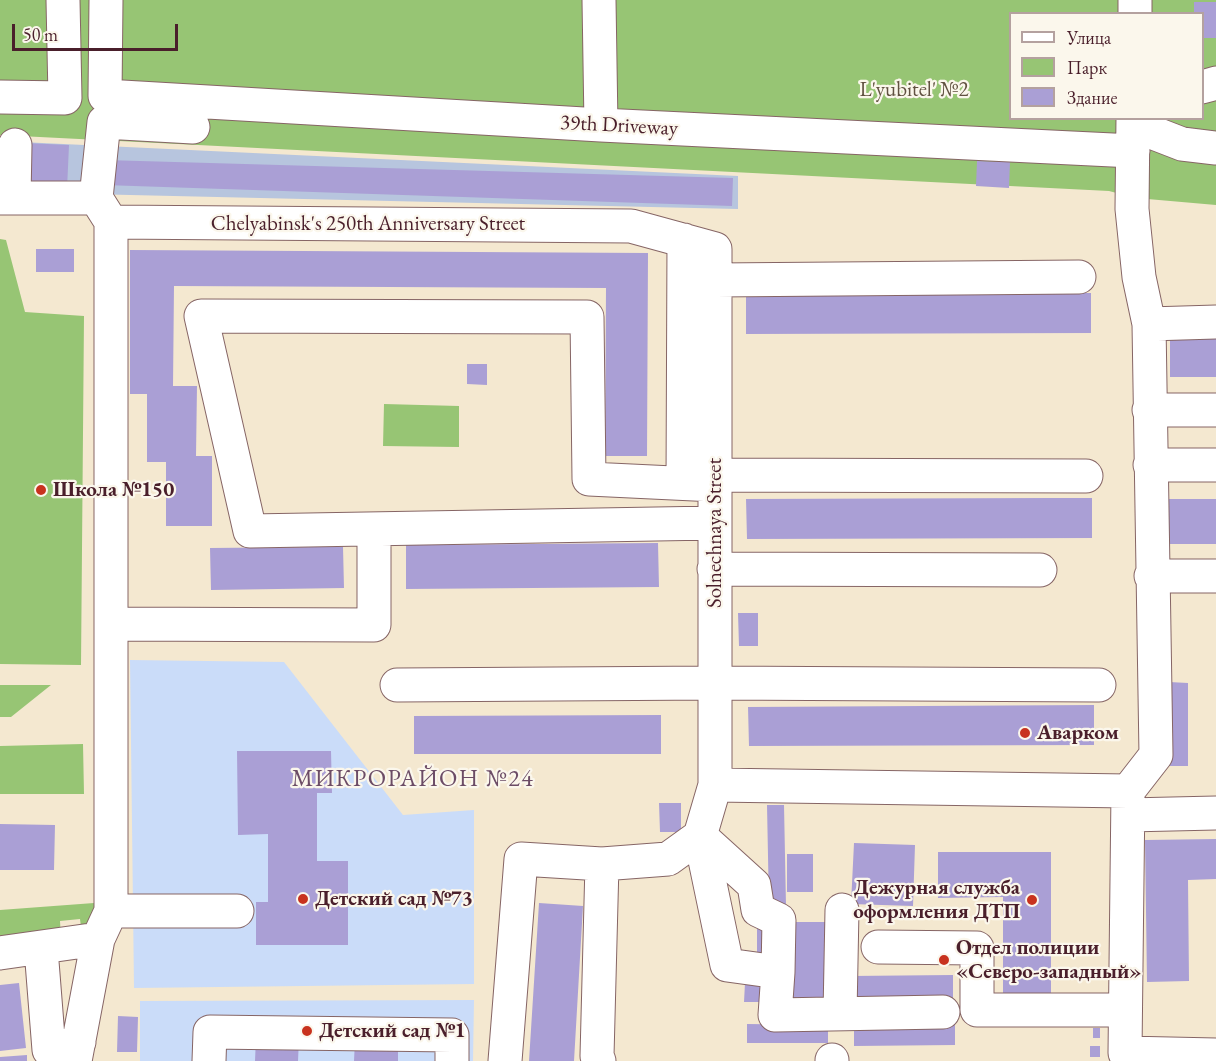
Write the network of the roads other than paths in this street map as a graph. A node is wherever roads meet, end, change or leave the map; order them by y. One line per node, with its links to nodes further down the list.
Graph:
1 (63, 0): 4 (street)
2 (106, 0): 5 (street, 39th Driveway)
3 (599, 0): 5 (street)
4 (0, 97)
5 (601, 125): 7 (street, 39th Driveway)
6 (193, 127): 11 (street)
7 (1136, 128): 9 (street, 39th Driveway); 16 (street)
8 (15, 145): 10 (street)
9 (1216, 148)
10 (7, 198): 11 (street, Chelyabinsk's 250th Anniversary Street)
11 (104, 210): 12 (street, Chelyabinsk's 250th Anniversary Street); 30 (street)
12 (684, 240): 14 (street, Chelyabinsk's 250th Anniversary Street); 23 (street)
13 (1079, 278): 14 (street)
14 (716, 280): 22 (street, Solnechnaya Street)
15 (1216, 322): 16 (street)
16 (1149, 324): 17 (street)
17 (1149, 410): 18 (street); 19 (street)
18 (1216, 410)
19 (1150, 465): 20 (street); 28 (street)
20 (1216, 465)
21 (1086, 476): 22 (street)
22 (715, 480): 23 (street); 24 (street, Solnechnaya Street)
23 (683, 483): 25 (street)
24 (714, 523): 25 (street); 26 (street, Solnechnaya Street)
25 (374, 530): 30 (street)
26 (714, 569): 27 (street); 31 (street, Solnechnaya Street)
27 (1040, 570)
28 (1151, 576): 29 (street); 35 (street)
29 (1216, 576)
30 (111, 624): 41 (street)
31 (714, 683): 32 (street); 33 (street); 34 (street, Solnechnaya Street)
32 (397, 685)
33 (1099, 685)
34 (715, 785): 35 (street); 37 (street, Solnechnaya Street)
35 (1128, 803): 36 (street); 46 (street)
36 (1216, 813)
37 (700, 837): 38 (street); 45 (street); 45 (street)
38 (602, 864): 54 (street); 55 (street)
39 (842, 910): 48 (street)
40 (237, 911): 41 (street)
41 (105, 925): 43 (street); 49 (street)
42 (878, 947): 46 (street)
43 (40, 949): 44 (street); 49 (street)
44 (0, 953)
45 (778, 972): 48 (street)
46 (1105, 1006): 51 (street)
47 (943, 1012): 48 (street)
48 (840, 1014)
49 (77, 1052)
50 (1216, 1055): 51 (street)
51 (1125, 1057)
52 (209, 1061): 53 (street)
53 (452, 1061)
54 (505, 1061)
55 (599, 1061)

